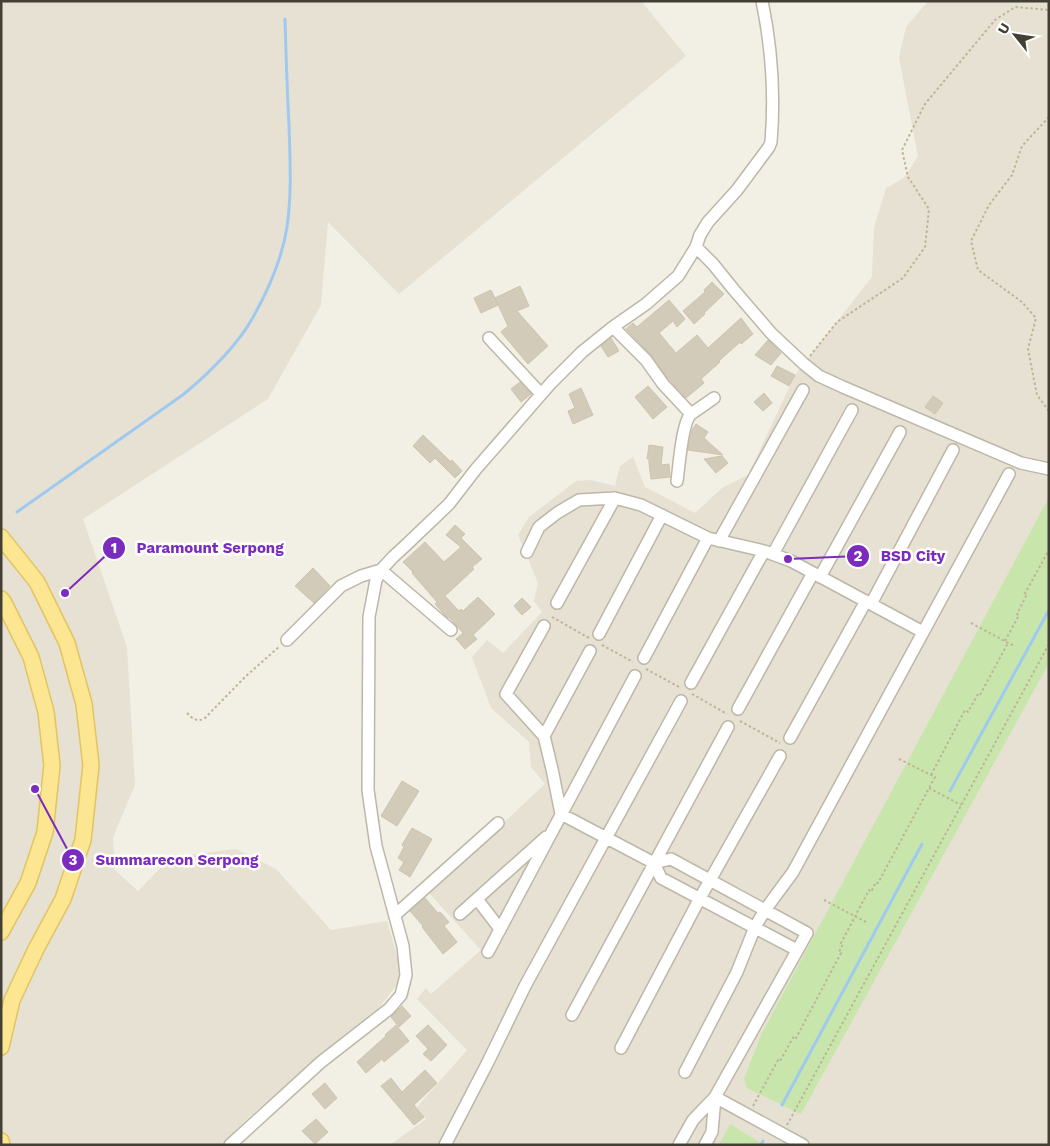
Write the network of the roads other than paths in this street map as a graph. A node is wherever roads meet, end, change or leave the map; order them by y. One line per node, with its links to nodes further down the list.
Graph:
1 (762, 1): 2 (street)
2 (696, 247): 3 (street); 12 (street)
3 (614, 327): 6 (street); 9 (street)
4 (489, 338): 6 (street)
5 (803, 390): 18 (street)
6 (541, 394): 21 (street)
7 (714, 398): 9 (street)
8 (852, 410): 20 (street)
9 (691, 414): 14 (street)
10 (900, 432): 22 (street)
11 (953, 450): 25 (street)
12 (1049, 469)
13 (1010, 474): 28 (street)
14 (677, 481)
15 (615, 498): 16 (street); 19 (street); 24 (street)
16 (662, 515): 18 (street); 34 (street)
17 (1, 536): 51 (main road)
18 (713, 539): 20 (street); 35 (street)
19 (527, 552)
20 (768, 552): 22 (street); 30 (street)
21 (381, 570): 27 (street); 29 (street); 45 (street)
22 (816, 575): 25 (street); 32 (street)
23 (1, 599): 48 (main road)
24 (557, 603)
25 (869, 603): 28 (street); 40 (street)
26 (544, 626): 34 (street)
27 (451, 630)
28 (923, 632): 43 (street)
29 (287, 640)
30 (691, 683)
31 (681, 701): 38 (street)
32 (738, 709)
33 (728, 727): 39 (street)
34 (544, 736): 35 (street)
35 (562, 814): 37 (street); 38 (street)
36 (498, 823): 45 (street)
37 (552, 831): 42 (street); 47 (street)
38 (606, 837): 39 (street); 59 (street)
39 (654, 863): 40 (street); 41 (street); 52 (street)
40 (710, 880): 41 (street); 43 (street)
41 (700, 898): 46 (street); 55 (street)
42 (477, 899): 44 (street); 47 (street)
43 (765, 910): 46 (street); 49 (street)
44 (460, 914)
45 (395, 915): 58 (street)
46 (755, 927): 49 (street); 56 (street)
47 (500, 929): 50 (street)
48 (1, 932)
49 (798, 950): 57 (street)
50 (488, 952)
51 (7, 998): 53 (main road)
52 (572, 1014)
53 (4, 1024): 54 (main road)
54 (1, 1046)
55 (621, 1048)
56 (685, 1072)
57 (715, 1097): 60 (street); 61 (street); 62 (street)
58 (230, 1145)
59 (444, 1145)
60 (679, 1145)
61 (705, 1145)
62 (803, 1145)

